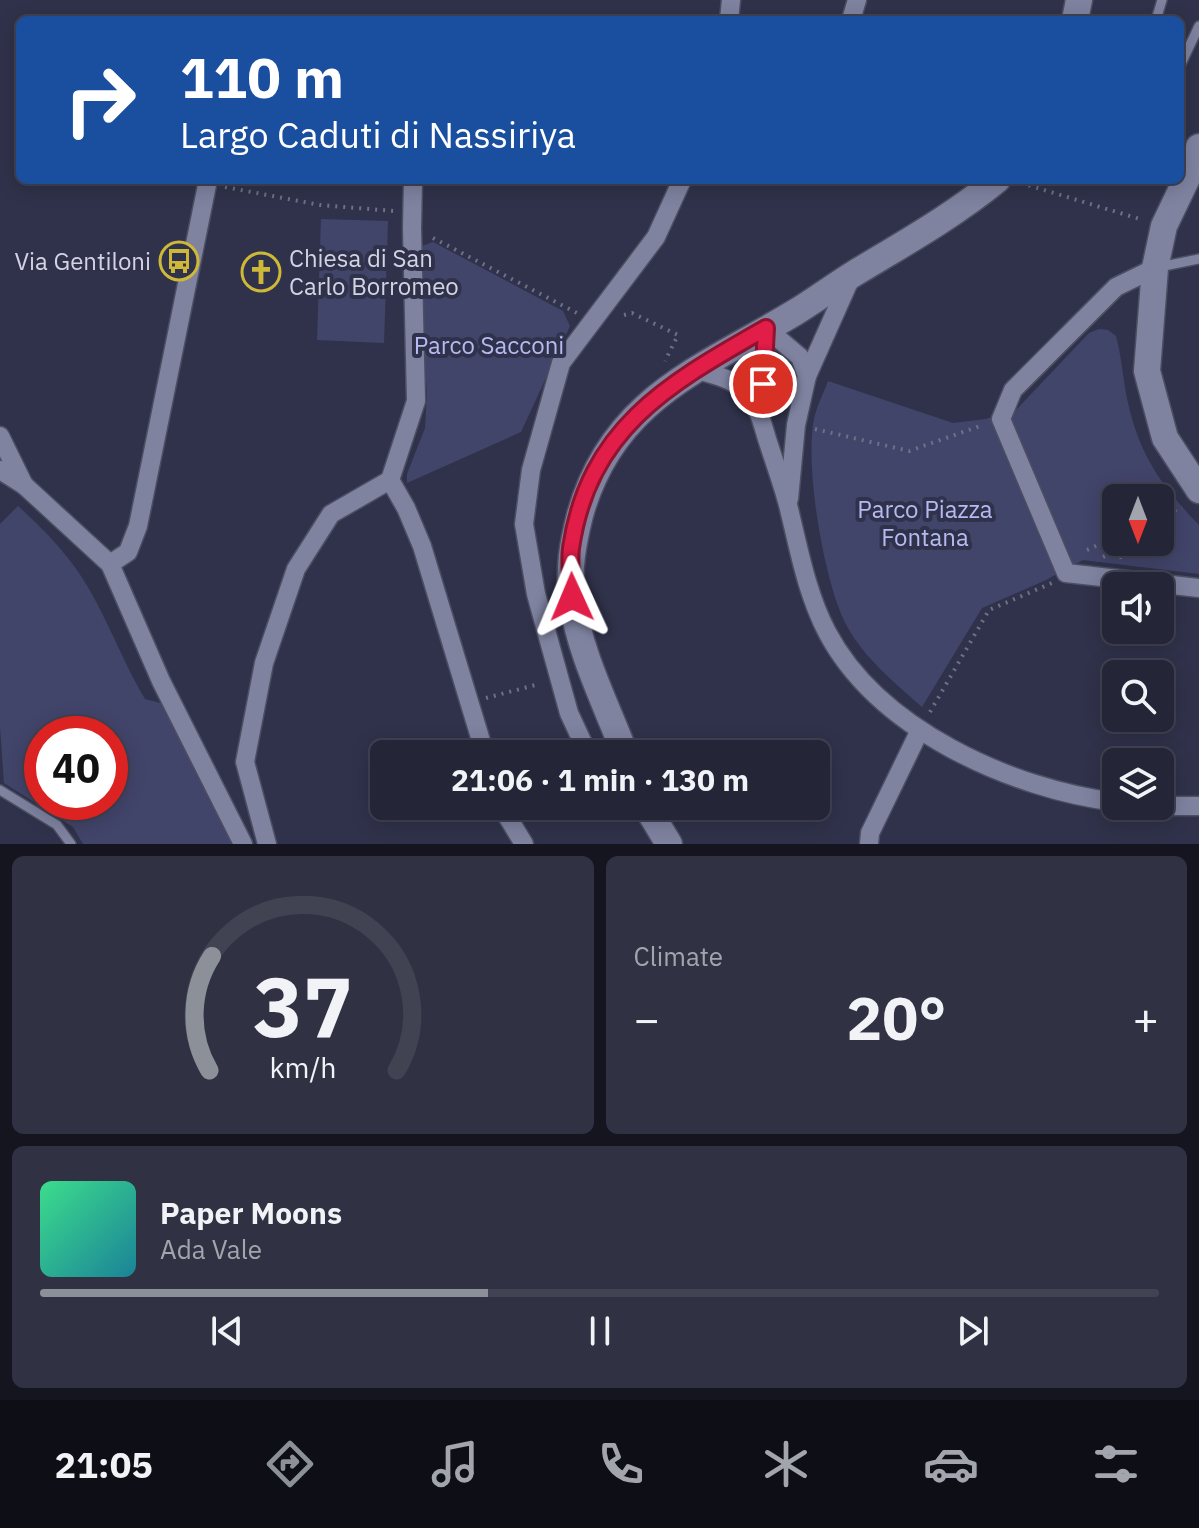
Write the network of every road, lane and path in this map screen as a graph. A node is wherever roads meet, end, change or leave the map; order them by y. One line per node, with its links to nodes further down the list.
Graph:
1 (1199, 26): 2 (lane)
2 (1184, 58)
3 (1199, 147): 4 (street)
4 (1199, 155): 11 (street)
5 (207, 184): 33 (street)
6 (218, 184): 12 (path)
7 (413, 184): 12 (street)
8 (680, 184): 16 (street)
9 (991, 184): 15 (street)
10 (1025, 184): 11 (path)
11 (1164, 226): 14 (street)
12 (412, 228): 16 (path); 26 (street)
13 (1199, 259): 14 (lane)
14 (1155, 268): 22 (street); 28 (street)
15 (852, 275): 17 (street); 20 (street)
16 (592, 321): 18 (path); 40 (street)
17 (766, 328): 19 (street); 20 (street); 21 (street)
18 (664, 364)
19 (694, 369): 21 (street); 41 (street)
20 (807, 376): 23 (street)
21 (757, 410): 29 (street)
22 (1001, 419): 23 (path); 34 (street)
23 (796, 425): 29 (street)
24 (0, 436): 27 (street)
25 (0, 470): 27 (street)
26 (390, 480): 37 (street); 50 (street)
27 (24, 485): 33 (street)
28 (1192, 497): 30 (path)
29 (788, 505): 38 (street)
30 (1174, 508)
31 (1102, 543): 32 (path)
32 (1104, 556)
33 (110, 564): 49 (street)
34 (1066, 573): 35 (street); 38 (path)
35 (1199, 588)
36 (527, 685): 37 (path)
37 (470, 703): 39 (street)
38 (920, 730): 43 (street); 53 (street)
39 (481, 740)
40 (582, 740)
41 (620, 740)
42 (0, 790): 48 (lane)
43 (1102, 800)
44 (1174, 806): 45 (street)
45 (1199, 806)
46 (509, 820): 51 (street)
47 (654, 820): 52 (street)
48 (71, 844)
49 (243, 844)
50 (267, 844)
51 (524, 844)
52 (669, 844)
53 (869, 844)

